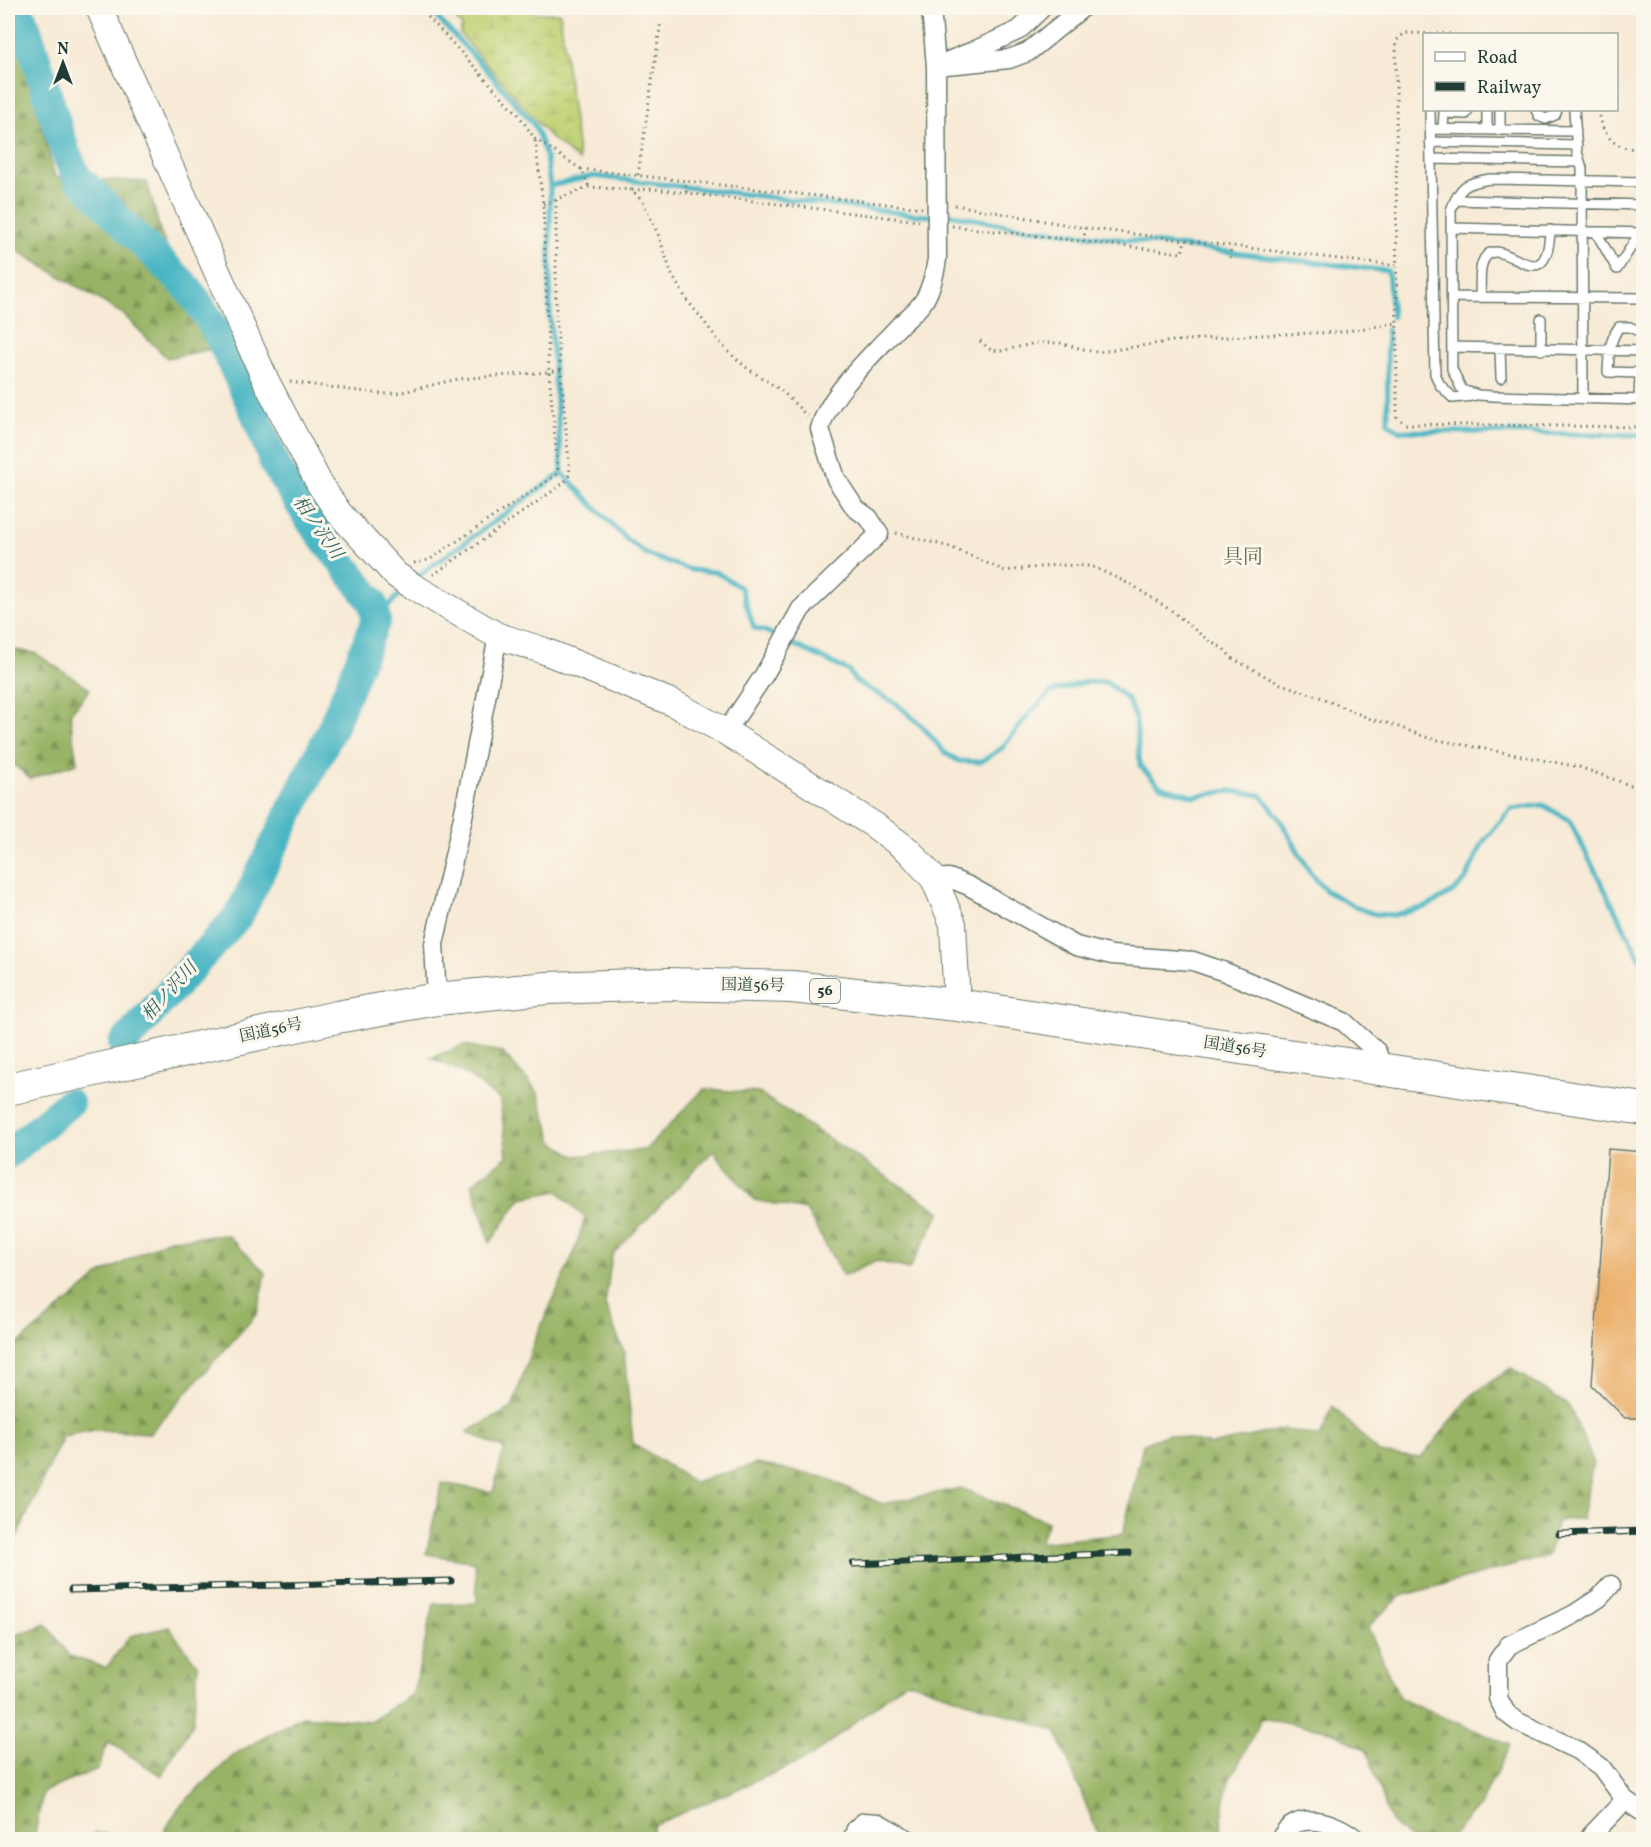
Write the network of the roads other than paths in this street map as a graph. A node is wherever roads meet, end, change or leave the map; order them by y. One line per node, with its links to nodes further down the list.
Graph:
1 (99, 8): 48 (street)
2 (931, 8): 5 (street)
3 (1042, 8): 5 (street)
4 (1082, 8): 5 (street)
5 (936, 66): 49 (street)
6 (1430, 111): 13 (lane)
7 (1468, 111): 14 (lane)
8 (1487, 111): 15 (lane)
9 (1500, 111): 16 (lane)
10 (1537, 111): 12 (lane)
11 (1574, 111): 17 (lane)
12 (1556, 112): 17 (lane)
13 (1430, 129): 14 (lane); 18 (lane)
14 (1443, 129): 15 (lane)
15 (1486, 130): 16 (lane)
16 (1500, 130): 17 (lane)
17 (1572, 131): 19 (lane)
18 (1430, 142): 19 (lane); 20 (lane)
19 (1577, 145): 21 (lane)
20 (1432, 159): 21 (lane); 45 (lane)
21 (1580, 162): 22 (lane)
22 (1582, 180): 23 (lane); 24 (lane); 25 (lane)
23 (1644, 182)
24 (1455, 200): 25 (lane); 27 (lane)
25 (1581, 204): 26 (lane); 29 (lane)
26 (1644, 205)
27 (1451, 228): 28 (lane); 32 (lane)
28 (1550, 230): 29 (lane); 33 (lane)
29 (1581, 231): 30 (lane); 34 (lane)
30 (1596, 232): 31 (lane); 31 (lane)
31 (1642, 233)
32 (1452, 297): 33 (lane); 38 (lane)
33 (1480, 297): 34 (lane)
34 (1582, 297): 35 (lane); 41 (lane)
35 (1644, 298)
36 (1541, 319): 40 (lane)
37 (1644, 334): 42 (lane)
38 (1452, 347): 39 (lane); 45 (lane)
39 (1500, 348): 40 (lane); 44 (lane)
40 (1541, 350): 41 (lane)
41 (1582, 350): 42 (lane); 46 (lane)
42 (1609, 350): 43 (lane); 47 (lane)
43 (1644, 351)
44 (1502, 378)
45 (1478, 395): 46 (lane)
46 (1583, 398): 47 (lane)
47 (1641, 400)
48 (498, 636): 49 (street); 51 (street)
49 (726, 732): 50 (street)
50 (934, 879): 52 (street); 53 (street)
51 (437, 999): 52 (highway, 国道56号 / 56); 54 (highway, 国道56号 / 56)
52 (957, 1005): 53 (highway, 国道56号 / 56)
53 (1383, 1071): 55 (highway, 国道56号 / 56)
54 (8, 1089)
55 (1644, 1109)
56 (1611, 1585): 57 (street)
57 (1626, 1800): 58 (street); 63 (street)
58 (1644, 1813)
59 (852, 1839): 60 (street)
60 (909, 1839)
61 (1280, 1839): 62 (street)
62 (1357, 1839)
63 (1587, 1839)

